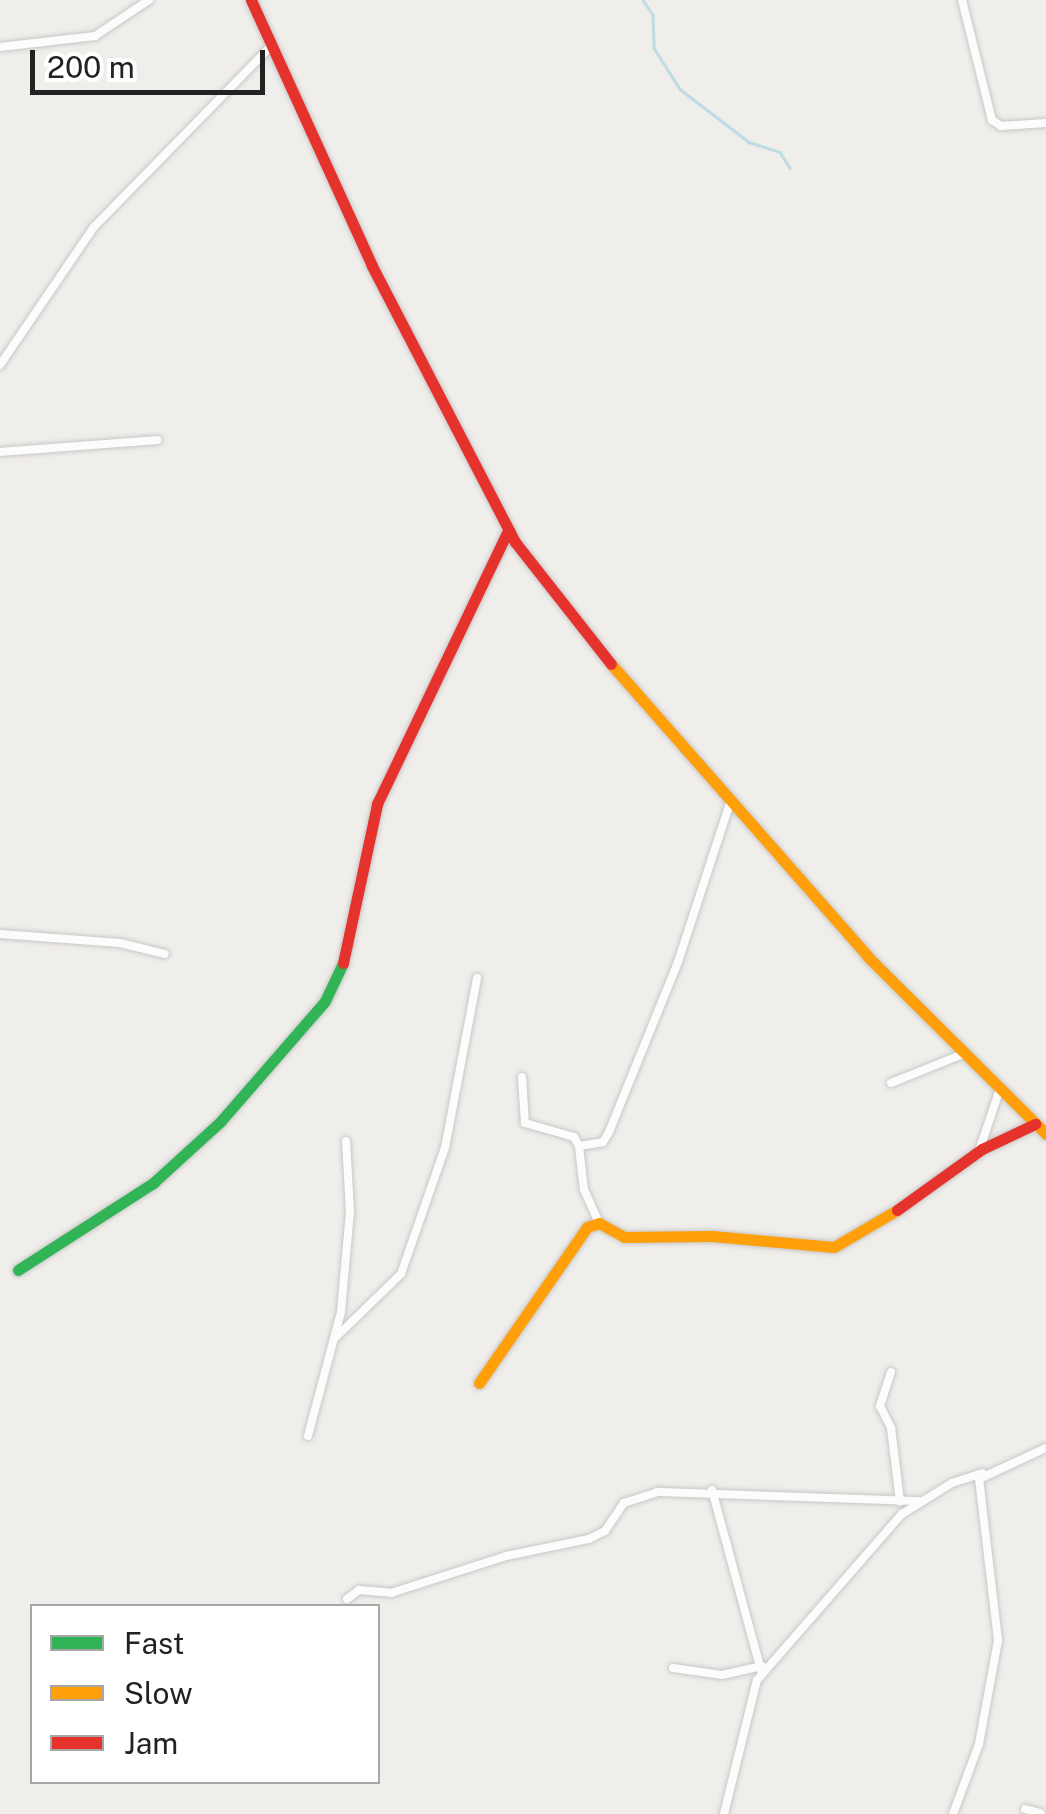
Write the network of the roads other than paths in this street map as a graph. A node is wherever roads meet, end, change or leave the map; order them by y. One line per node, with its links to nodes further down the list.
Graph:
1 (149, 0): 4 (street)
2 (251, 0): 5 (street)
3 (962, 0): 6 (street)
4 (0, 46)
5 (271, 46): 7 (street); 10 (street)
6 (1046, 123)
7 (0, 365)
8 (158, 440): 9 (street)
9 (0, 452)
10 (508, 530): 11 (street); 25 (street)
11 (731, 800): 15 (street); 22 (street)
12 (0, 934): 13 (street)
13 (164, 954)
14 (478, 978): 26 (street)
15 (963, 1054): 17 (street); 18 (street)
16 (522, 1077): 22 (street)
17 (891, 1083)
18 (1000, 1089): 19 (street); 23 (street)
19 (1035, 1124): 20 (street); 23 (street)
20 (1046, 1134)
21 (346, 1141): 26 (street)
22 (579, 1146): 24 (street)
23 (978, 1152): 24 (street)
24 (592, 1221): 28 (street)
25 (18, 1270)
26 (335, 1338): 29 (street)
27 (891, 1372): 34 (street)
28 (478, 1383)
29 (308, 1436)
30 (1046, 1448): 31 (street)
31 (982, 1474): 33 (street); 41 (street)
32 (712, 1490): 34 (street); 35 (street); 37 (street)
33 (919, 1501): 34 (street); 37 (street)
34 (900, 1502)
35 (346, 1599)
36 (674, 1668): 37 (street)
37 (760, 1670): 40 (street)
38 (1025, 1808): 39 (street)
39 (1042, 1812)
40 (724, 1814)
41 (953, 1814)

